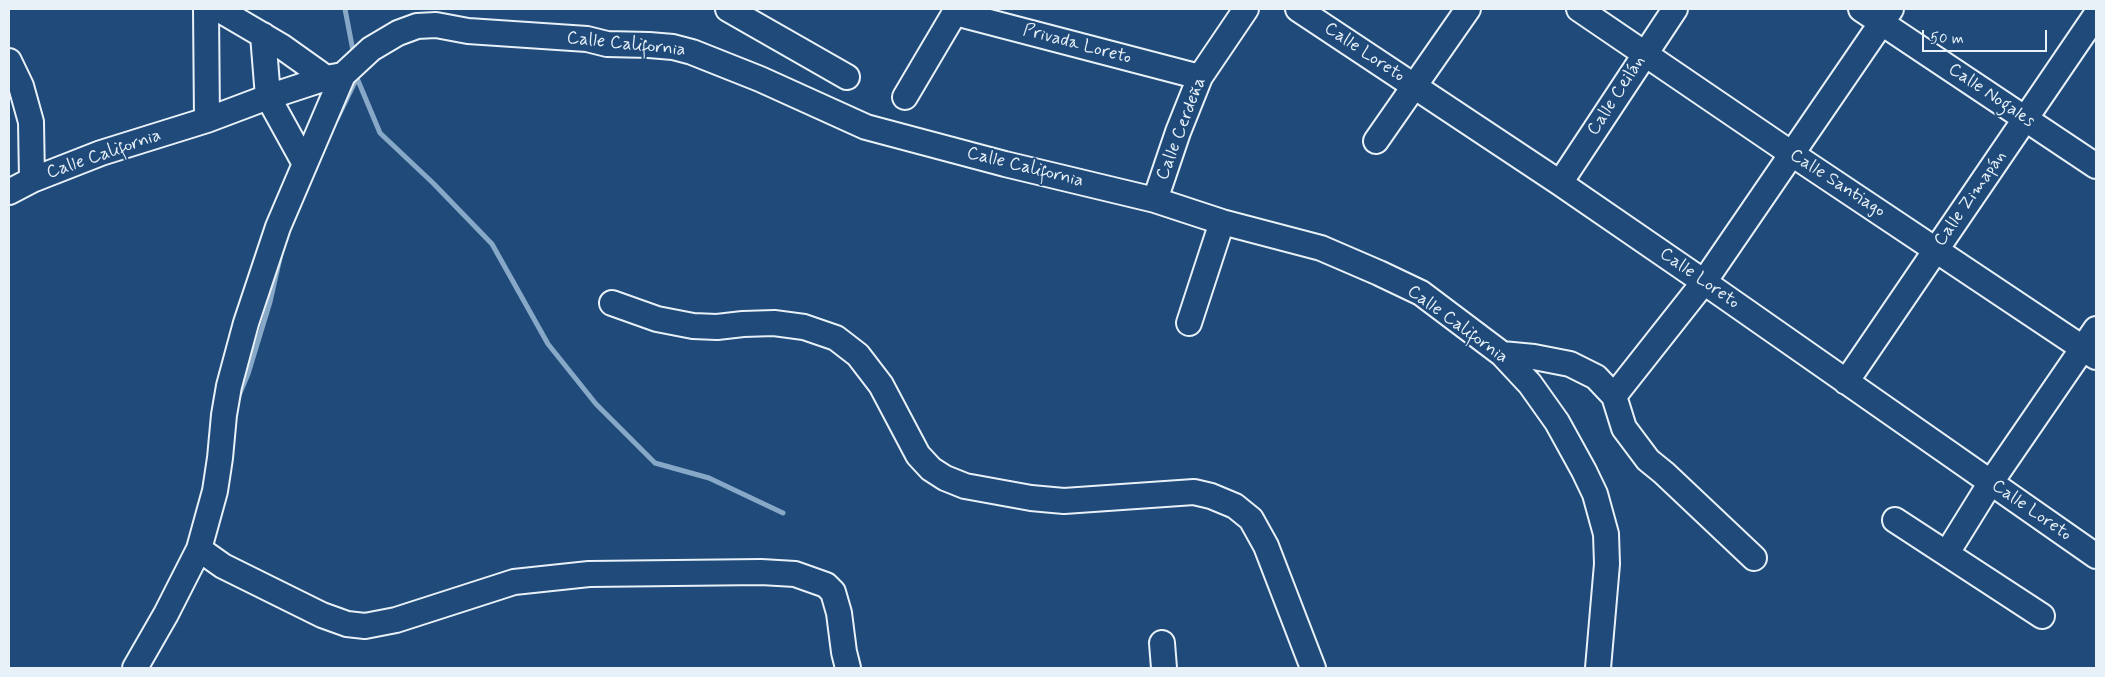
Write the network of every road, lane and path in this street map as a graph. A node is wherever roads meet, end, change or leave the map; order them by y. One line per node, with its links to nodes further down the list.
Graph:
1 (206, 9): 22 (street)
2 (218, 9): 13 (street)
3 (728, 9): 17 (street)
4 (1246, 9): 18 (street, Calle Cerdeña)
5 (1298, 9): 19 (street, Calle Loreto)
6 (1468, 9): 19 (street)
7 (1579, 9): 14 (street, Calle Santiago)
8 (1675, 9): 14 (street, Calle Ceilán)
9 (1861, 9): 12 (street, Calle Nogales)
10 (956, 11): 18 (street, Privada Loreto); 21 (street, Privada Loreto)
11 (2096, 15): 23 (street, Calle Zimapán)
12 (1886, 16): 23 (street, Calle Nogales); 25 (street)
13 (263, 35): 16 (street); 20 (street)
14 (1645, 53): 25 (street, Calle Santiago); 29 (street, Calle Ceilán)
15 (9, 61): 28 (street, Calle California)
16 (334, 77): 20 (street, Calle California); 26 (street); 31 (street, Calle California)
17 (847, 77)
18 (1200, 77): 31 (street, Calle Cerdeña)
19 (1415, 87): 24 (street); 29 (street, Calle Loreto)
20 (268, 97): 22 (street, Calle California); 26 (street)
21 (905, 97)
22 (207, 120): 28 (street, Calle California)
23 (2026, 120): 27 (street, Calle Nogales); 33 (street, Calle Zimapán)
24 (1376, 141)
25 (1792, 154): 33 (street, Calle Santiago); 34 (street)
26 (305, 164): 43 (street)
27 (2096, 166)
28 (32, 180): 30 (street)
29 (1560, 183): 34 (street, Calle Loreto)
30 (9, 192)
31 (1155, 200): 32 (street, Calle California)
32 (1222, 222): 36 (street); 38 (street, Calle California)
33 (1936, 249): 37 (street, Calle Santiago); 39 (street, Calle Zimapán)
34 (1704, 282): 39 (street, Calle Loreto); 40 (street)
35 (612, 303): 52 (street)
36 (1189, 323)
37 (2092, 345): 41 (street)
38 (1502, 354): 40 (street); 53 (street, Calle California)
39 (1846, 382): 41 (street, Calle Loreto)
40 (1614, 396): 46 (street)
41 (1991, 482): 44 (street); 45 (street, Calle Loreto)
42 (1896, 520): 44 (street)
43 (199, 550): 49 (street); 50 (street)
44 (1947, 553): 47 (street)
45 (2096, 556)
46 (1754, 558)
47 (2042, 616)
48 (1162, 643): 51 (street)
49 (135, 668)
50 (848, 668)
51 (1164, 668)
52 (1313, 668)
53 (1598, 668)

